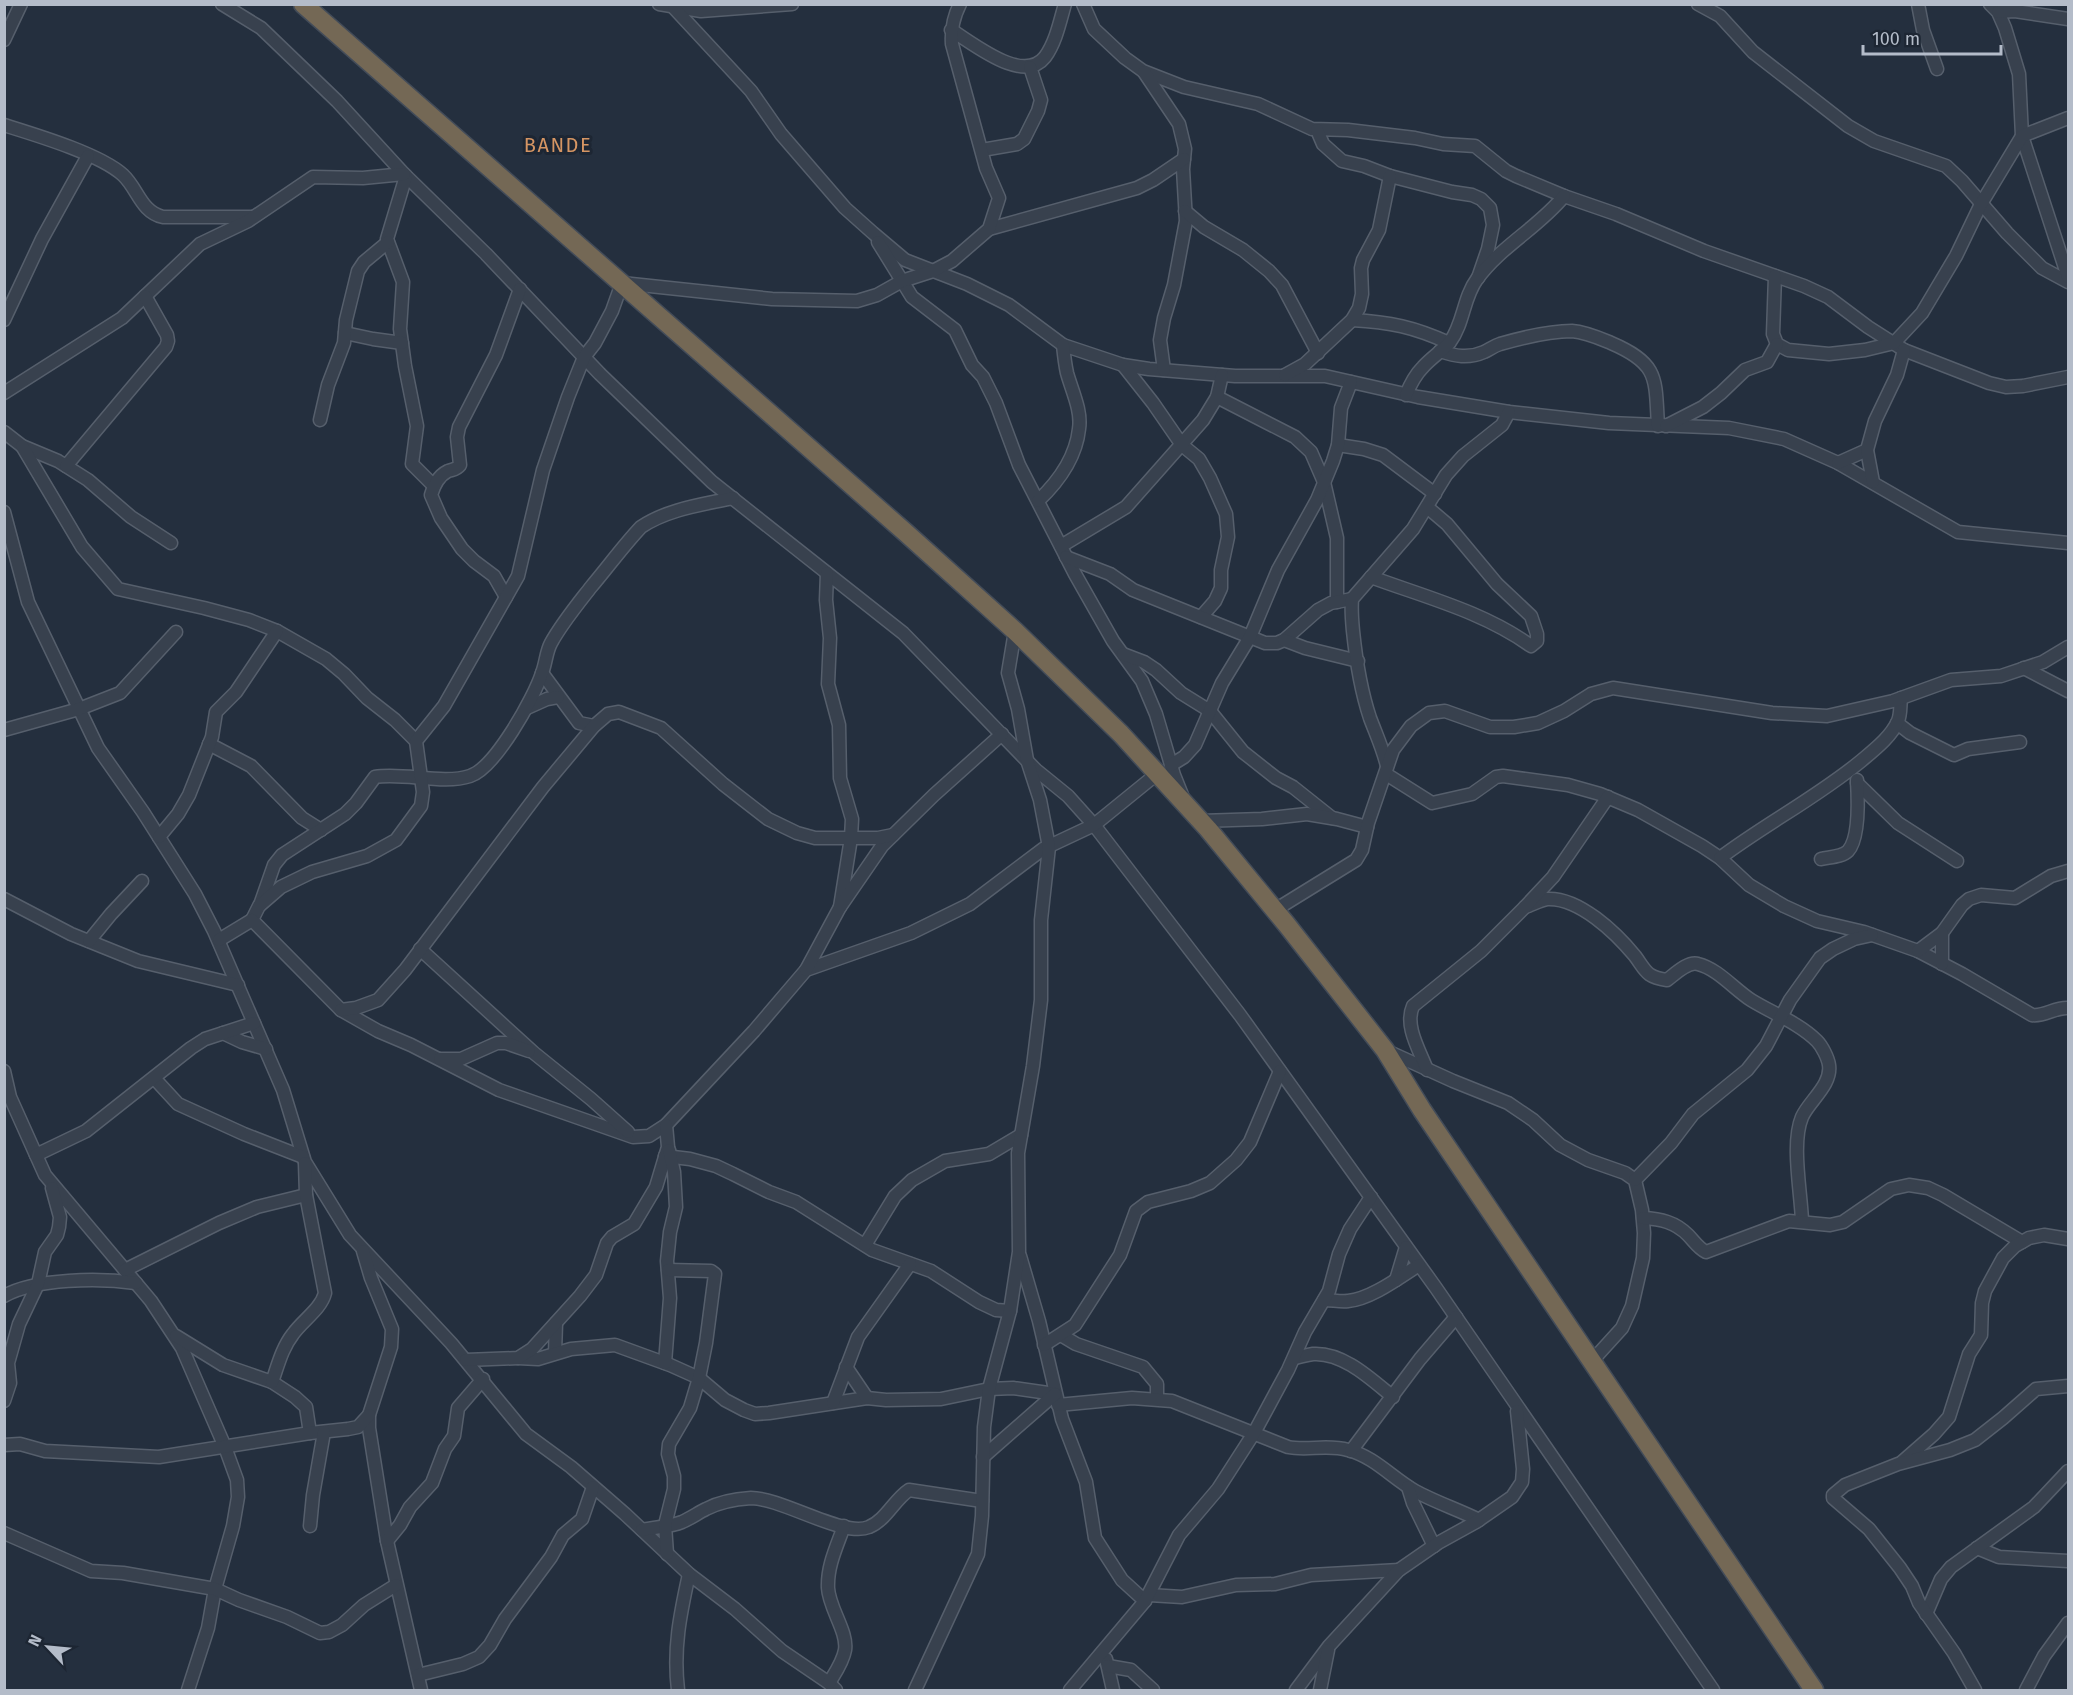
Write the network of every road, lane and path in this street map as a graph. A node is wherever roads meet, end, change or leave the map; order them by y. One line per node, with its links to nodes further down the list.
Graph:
1 (222, 4): 29 (street)
2 (303, 4): 46 (highway)
3 (659, 4): 12 (street)
4 (792, 4): 11 (street)
5 (960, 4): 17 (street)
6 (1065, 4): 19 (street)
7 (1083, 4): 21 (street)
8 (1698, 4): 13 (street)
9 (1918, 4): 20 (street)
10 (20, 6): 15 (street); 18 (street)
11 (731, 7): 12 (street)
12 (674, 8): 38 (street)
13 (1717, 8): 32 (street)
14 (1995, 8): 16 (street); 25 (street)
15 (4, 10)
16 (2068, 19)
17 (951, 30): 19 (street); 26 (street)
18 (4, 40)
19 (1030, 67): 26 (street)
20 (1937, 69)
21 (1143, 71): 24 (street); 28 (street)
22 (2068, 118): 25 (street)
23 (4, 125): 27 (street)
24 (1317, 130): 30 (street); 31 (street)
25 (2022, 136): 32 (street); 42 (street)
26 (982, 150): 37 (street)
27 (88, 156): 34 (street); 49 (street)
28 (1184, 159): 33 (street); 37 (street)
29 (405, 175): 34 (street); 39 (street); 47 (street)
30 (1390, 176): 43 (street); 50 (street)
31 (1564, 196): 41 (street); 43 (street)
32 (1981, 204): 35 (street); 36 (street)
33 (1185, 211): 57 (street); 61 (street)
34 (254, 217): 48 (street)
35 (1993, 217): 36 (street); 45 (street)
36 (1971, 224): 55 (street)
37 (989, 229): 40 (street)
38 (873, 233): 40 (street); 44 (street)
39 (388, 242): 51 (street); 52 (street)
40 (933, 271): 44 (street); 54 (street)
41 (1775, 276): 53 (street); 55 (street)
42 (2068, 277)
43 (1478, 278): 56 (street)
44 (902, 281): 46 (street); 85 (street)
45 (2068, 282)
46 (622, 283): 58 (street); 98 (highway)
47 (520, 289): 58 (street); 82 (street)
48 (145, 296): 67 (street); 79 (street)
49 (4, 320)
50 (1352, 320): 56 (street); 57 (street)
51 (345, 333): 52 (street); 71 (street)
52 (402, 343): 82 (street)
53 (1778, 344): 55 (street); 72 (street)
54 (1063, 345): 59 (street); 85 (street)
55 (1899, 346): 64 (street); 77 (street)
56 (1444, 347): 68 (street); 72 (street)
57 (1318, 353): 63 (street)
58 (584, 357): 84 (street); 93 (street)
59 (1123, 365): 60 (street); 66 (street)
60 (1149, 369): 61 (street); 66 (street)
61 (1164, 370): 62 (street)
62 (1222, 375): 63 (street); 69 (street)
63 (1283, 376): 65 (street)
64 (2068, 377)
65 (1351, 382): 68 (street); 75 (street)
66 (1139, 384): 74 (street)
67 (4, 393)
68 (1406, 395): 70 (street)
69 (1217, 397): 74 (street); 80 (street)
70 (1509, 412): 72 (street); 83 (street)
71 (320, 420)
72 (1661, 426): 78 (street)
73 (4, 432): 76 (street)
74 (1182, 445): 90 (street); 96 (street)
75 (1338, 445): 80 (street); 83 (street)
76 (22, 446): 79 (street); 97 (street)
77 (1867, 450): 78 (street); 81 (street)
78 (1838, 463): 81 (street)
79 (66, 466): 88 (street)
80 (1324, 482): 95 (street); 100 (street)
81 (1873, 482): 89 (street)
82 (434, 486): 93 (street)
83 (1435, 494): 86 (street)
84 (733, 498): 91 (street); 106 (street)
85 (1038, 501): 90 (street)
86 (1428, 507): 92 (street); 92 (street)
87 (4, 512): 111 (street)
88 (171, 543)
89 (2068, 543)
90 (1063, 551): 96 (street); 103 (street)
91 (827, 573): 116 (street); 135 (street)
92 (1371, 577): 94 (street)
93 (506, 597): 117 (street)
94 (1352, 599): 95 (street); 104 (street)
95 (1337, 602): 101 (street)
96 (1201, 617): 100 (street)
97 (277, 631): 117 (street); 119 (street)
98 (1015, 631): 120 (street); 122 (highway)
99 (176, 632): 111 (street)
100 (1250, 637): 101 (street); 112 (street)
101 (1284, 640): 104 (street)
102 (2068, 647): 105 (street)
103 (1122, 654): 112 (street); 122 (street)
104 (1358, 662): 123 (street)
105 (2024, 668): 107 (street); 109 (street)
106 (542, 673): 108 (street); 110 (street)
107 (2068, 691)
108 (558, 697): 110 (street); 114 (street)
109 (1901, 698): 113 (street); 123 (street)
110 (527, 708): 125 (street)
111 (79, 709): 115 (street); 134 (street)
112 (1210, 711): 122 (street); 128 (street)
113 (1897, 723): 118 (street); 121 (street)
114 (594, 726): 135 (street); 152 (street)
115 (4, 730)
116 (1002, 734): 120 (street); 133 (street)
117 (416, 741): 125 (street)
118 (2020, 742)
119 (209, 744): 132 (street); 134 (street)
120 (1027, 760): 130 (street); 136 (street)
121 (1858, 763): 124 (street); 126 (street)
122 (1165, 769): 129 (highway); 130 (street)
123 (1387, 770): 127 (street); 131 (street)
124 (1844, 775): 126 (street); 137 (street)
125 (421, 779): 132 (street); 143 (street)
126 (1857, 781): 138 (street); 139 (street)
127 (1608, 798): 137 (street); 145 (street)
128 (1332, 818): 129 (street); 131 (street)
129 (1201, 821): 146 (highway)
130 (1094, 825): 136 (street); 168 (street)
131 (1367, 827): 146 (street)
132 (321, 830): 143 (street)
133 (893, 835): 135 (street); 144 (street)
134 (159, 837): 150 (street)
135 (852, 838): 144 (street)
136 (1049, 847): 155 (street); 171 (street)
137 (1720, 858): 149 (street)
138 (1821, 859)
139 (1957, 861)
140 (2068, 871): 148 (street)
141 (142, 881): 151 (street)
142 (4, 899): 151 (street)
143 (259, 906): 147 (street)
144 (840, 907): 155 (street)
145 (1525, 908): 159 (street); 166 (street)
146 (1275, 910): 163 (highway)
147 (252, 920): 150 (street); 158 (street)
148 (1942, 933): 153 (street); 154 (street)
149 (1873, 935): 153 (street); 159 (street)
150 (219, 940): 156 (street)
151 (89, 941): 156 (street)
152 (420, 949): 158 (street); 164 (street)
153 (1918, 951): 154 (street)
154 (1942, 964): 157 (street)
155 (806, 970): 170 (street)
156 (238, 985): 160 (street)
157 (2067, 1006)
158 (341, 1010): 165 (street)
159 (1781, 1018): 176 (street); 181 (street)
160 (254, 1023): 161 (street); 162 (street)
161 (223, 1034): 162 (street); 169 (street)
162 (266, 1049): 175 (street)
163 (1385, 1050): 166 (street); 209 (highway)
164 (534, 1053): 165 (street); 172 (street)
165 (439, 1059): 172 (street)
166 (1427, 1070): 176 (street)
167 (4, 1071): 174 (street)
168 (1280, 1071): 179 (street); 203 (street)
169 (154, 1078): 174 (street); 175 (street)
170 (666, 1125): 172 (street); 173 (street)
171 (1021, 1135): 185 (street); 189 (street)
172 (633, 1137)
173 (668, 1154): 185 (street); 193 (street); 201 (street)
174 (36, 1155): 177 (street)
175 (304, 1159): 178 (street); 187 (street)
176 (1635, 1180): 180 (street)
177 (50, 1181): 192 (street); 196 (street)
178 (306, 1195): 192 (street); 214 (street)
179 (1371, 1197): 188 (street); 198 (street)
180 (1643, 1218): 181 (street); 209 (street)
181 (1802, 1221): 184 (street)
182 (2044, 1235): 183 (street); 184 (street); 186 (street)
183 (2068, 1239)
184 (2022, 1242): 232 (street)
185 (865, 1245): 190 (street)
186 (2068, 1245)
187 (362, 1247): 208 (street); 224 (street)
188 (1406, 1247): 191 (street); 194 (street)
189 (1019, 1252): 199 (street); 204 (street)
190 (910, 1264): 199 (street); 211 (street)
191 (1419, 1265): 194 (street); 200 (street)
192 (125, 1270): 195 (street)
193 (668, 1270): 210 (street); 212 (street)
194 (1396, 1280): 198 (street)
195 (136, 1283): 196 (street); 202 (street)
196 (38, 1284): 197 (street); 221 (street)
197 (4, 1296)
198 (1324, 1300): 207 (street)
199 (1010, 1311): 216 (street)
200 (1456, 1317): 217 (street); 223 (street)
201 (556, 1323): 205 (street); 206 (street)
202 (173, 1334): 214 (street); 229 (street)
203 (1061, 1335): 204 (street); 219 (street)
204 (1044, 1345): 220 (street)
205 (555, 1353): 206 (street); 210 (street)
206 (518, 1358): 208 (street)
207 (1294, 1358): 217 (street); 227 (street)
208 (466, 1360): 213 (street)
209 (1592, 1361): 270 (highway)
210 (664, 1363): 212 (street)
211 (846, 1367): 218 (street); 222 (street)
212 (699, 1378): 222 (street); 238 (street)
213 (483, 1379): 234 (street); 243 (street)
214 (272, 1382): 226 (street)
215 (2068, 1386): 232 (street)
216 (989, 1389): 218 (street); 220 (street); 231 (street)
217 (1393, 1397): 230 (street)
218 (867, 1398): 222 (street)
219 (1157, 1399): 220 (street); 227 (street)
220 (1057, 1400): 231 (street); 252 (street)
221 (4, 1401)
222 (833, 1403)
223 (1514, 1404): 237 (street); 269 (street)
224 (369, 1415): 225 (street); 243 (street)
225 (324, 1432): 226 (street); 239 (street)
226 (310, 1433): 229 (street)
227 (1254, 1433): 230 (street); 252 (street)
228 (4, 1445): 229 (street)
229 (225, 1447): 251 (street)
230 (1352, 1450): 235 (street)
231 (983, 1457): 236 (street)
232 (1898, 1464): 253 (street)
233 (2068, 1472): 245 (street)
234 (593, 1486): 241 (street); 258 (street)
235 (1408, 1487): 237 (street); 244 (street)
236 (982, 1501): 240 (street); 263 (street)
237 (1479, 1520): 244 (street)
238 (665, 1525): 240 (street); 241 (street); 246 (street)
239 (310, 1526)
240 (844, 1526): 259 (street)
241 (642, 1530): 246 (street)
242 (4, 1533): 251 (street)
243 (387, 1541): 250 (street)
244 (1434, 1546): 248 (street)
245 (1977, 1548): 247 (street); 253 (street)
246 (667, 1554): 249 (street)
247 (2068, 1561)
248 (1399, 1570): 252 (street); 255 (street)
249 (689, 1574): 259 (street); 262 (street)
250 (396, 1585): 251 (street); 258 (street)
251 (215, 1589): 260 (street)
252 (1147, 1598): 256 (street)
253 (1925, 1606): 271 (street)
254 (2068, 1623): 272 (street)
255 (1329, 1646): 267 (street); 268 (street)
256 (1104, 1649): 257 (street); 264 (street)
257 (1108, 1666): 265 (street); 266 (street)
258 (418, 1676): 261 (street)
259 (832, 1687)
260 (188, 1690)
261 (421, 1690)
262 (678, 1690)
263 (915, 1690)
264 (1070, 1690)
265 (1113, 1690)
266 (1153, 1690)
267 (1296, 1690)
268 (1320, 1690)
269 (1713, 1690)
270 (1814, 1690)
271 (1976, 1690)
272 (2026, 1690)

